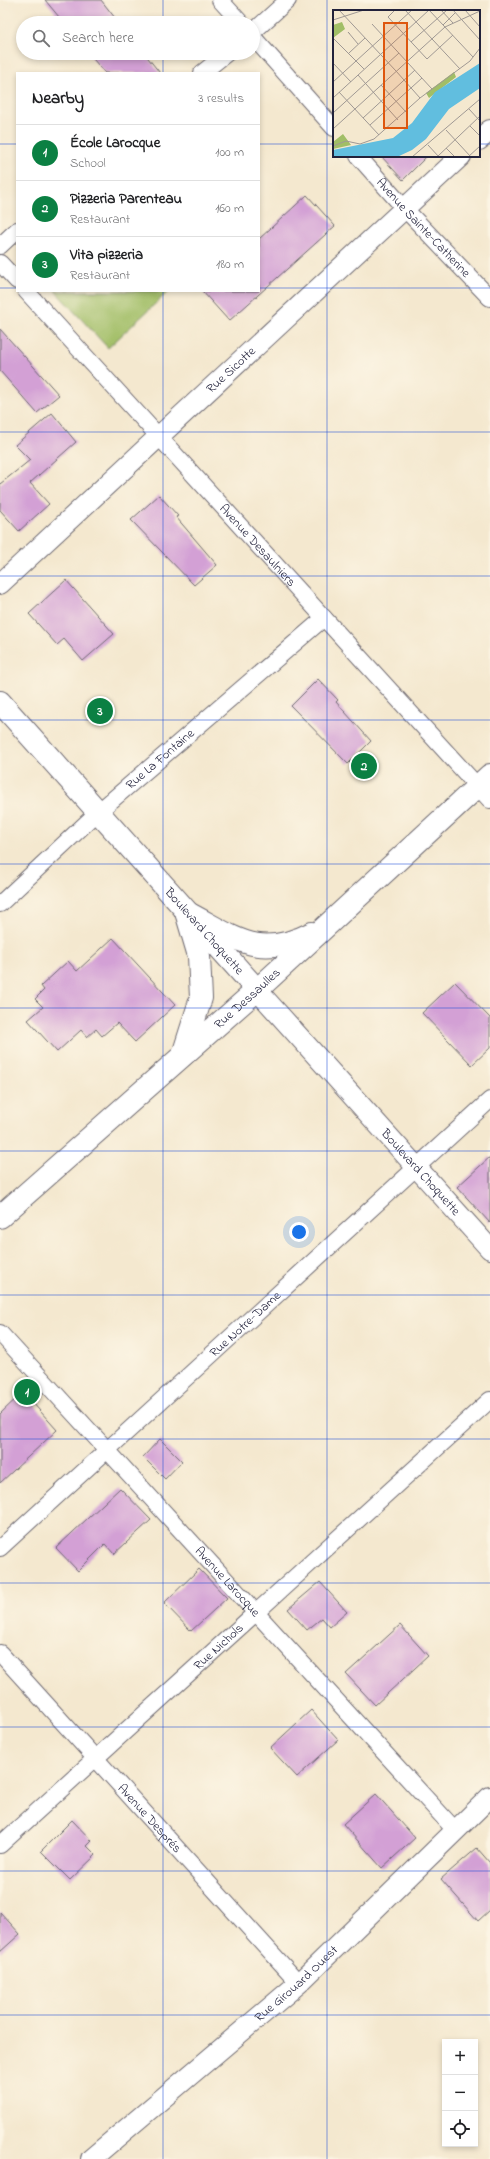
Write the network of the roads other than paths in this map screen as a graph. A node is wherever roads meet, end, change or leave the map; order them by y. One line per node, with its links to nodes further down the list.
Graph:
1 (220, 0): 3 (street)
2 (288, 0): 4 (street)
3 (235, 16)
4 (260, 26)
5 (260, 45): 8 (street)
6 (218, 60): 7 (street)
7 (203, 72)
8 (333, 127)
9 (490, 130): 10 (street)
10 (480, 139)
11 (359, 157): 13 (street, Avenue Sainte-Catherine)
12 (460, 157): 13 (street, Rue Sicotte)
13 (404, 208): 19 (street, Avenue Sainte-Catherine); 20 (street, Rue Sicotte)
14 (16, 231): 15 (street)
15 (0, 246)
16 (0, 263): 17 (street)
17 (16, 280)
18 (27, 292): 20 (street, Avenue Desaulniers)
19 (490, 298)
20 (158, 436): 21 (street, Rue Sicotte); 22 (street, Avenue Desaulniers)
21 (0, 584)
22 (324, 618): 24 (street, Avenue Desaulniers); 25 (street, Rue La Fontaine)
23 (0, 702): 25 (main road, Boulevard Choquette)
24 (486, 787): 28 (main road, Rue Dessaulles)
25 (97, 813): 26 (street, Rue La Fontaine); 27 (main road, Boulevard Choquette)
26 (0, 904)
27 (186, 912): 28 (main road); 29 (main road, Boulevard Choquette); 30 (main road)
28 (326, 926): 29 (main road, Rue Dessaulles)
29 (257, 990): 30 (main road, Rue Dessaulles); 32 (street, Boulevard Choquette)
30 (183, 1055): 33 (main road, Rue Dessaulles)
31 (490, 1100): 32 (street, Rue Notre-Dame)
32 (416, 1167): 34 (street, Boulevard Choquette); 37 (street, Rue Notre-Dame)
33 (0, 1216)
34 (490, 1249)
35 (0, 1334): 37 (street, Avenue Larocque)
36 (490, 1400): 39 (street, Rue Nichols)
37 (107, 1450): 38 (street, Rue Notre-Dame); 39 (street, Avenue Larocque)
38 (0, 1548)
39 (255, 1613): 41 (street, Rue Nichols); 43 (street, Avenue Larocque)
40 (0, 1653): 41 (street, Avenue Després)
41 (95, 1758): 44 (street, Rue Nichols); 45 (street, Avenue Després)
42 (490, 1797): 43 (street, Rue Girouard Ouest)
43 (454, 1830): 45 (street, Rue Girouard Ouest)
44 (0, 1845)
45 (299, 1983): 46 (street, Rue Girouard Ouest)
46 (91, 2159)

